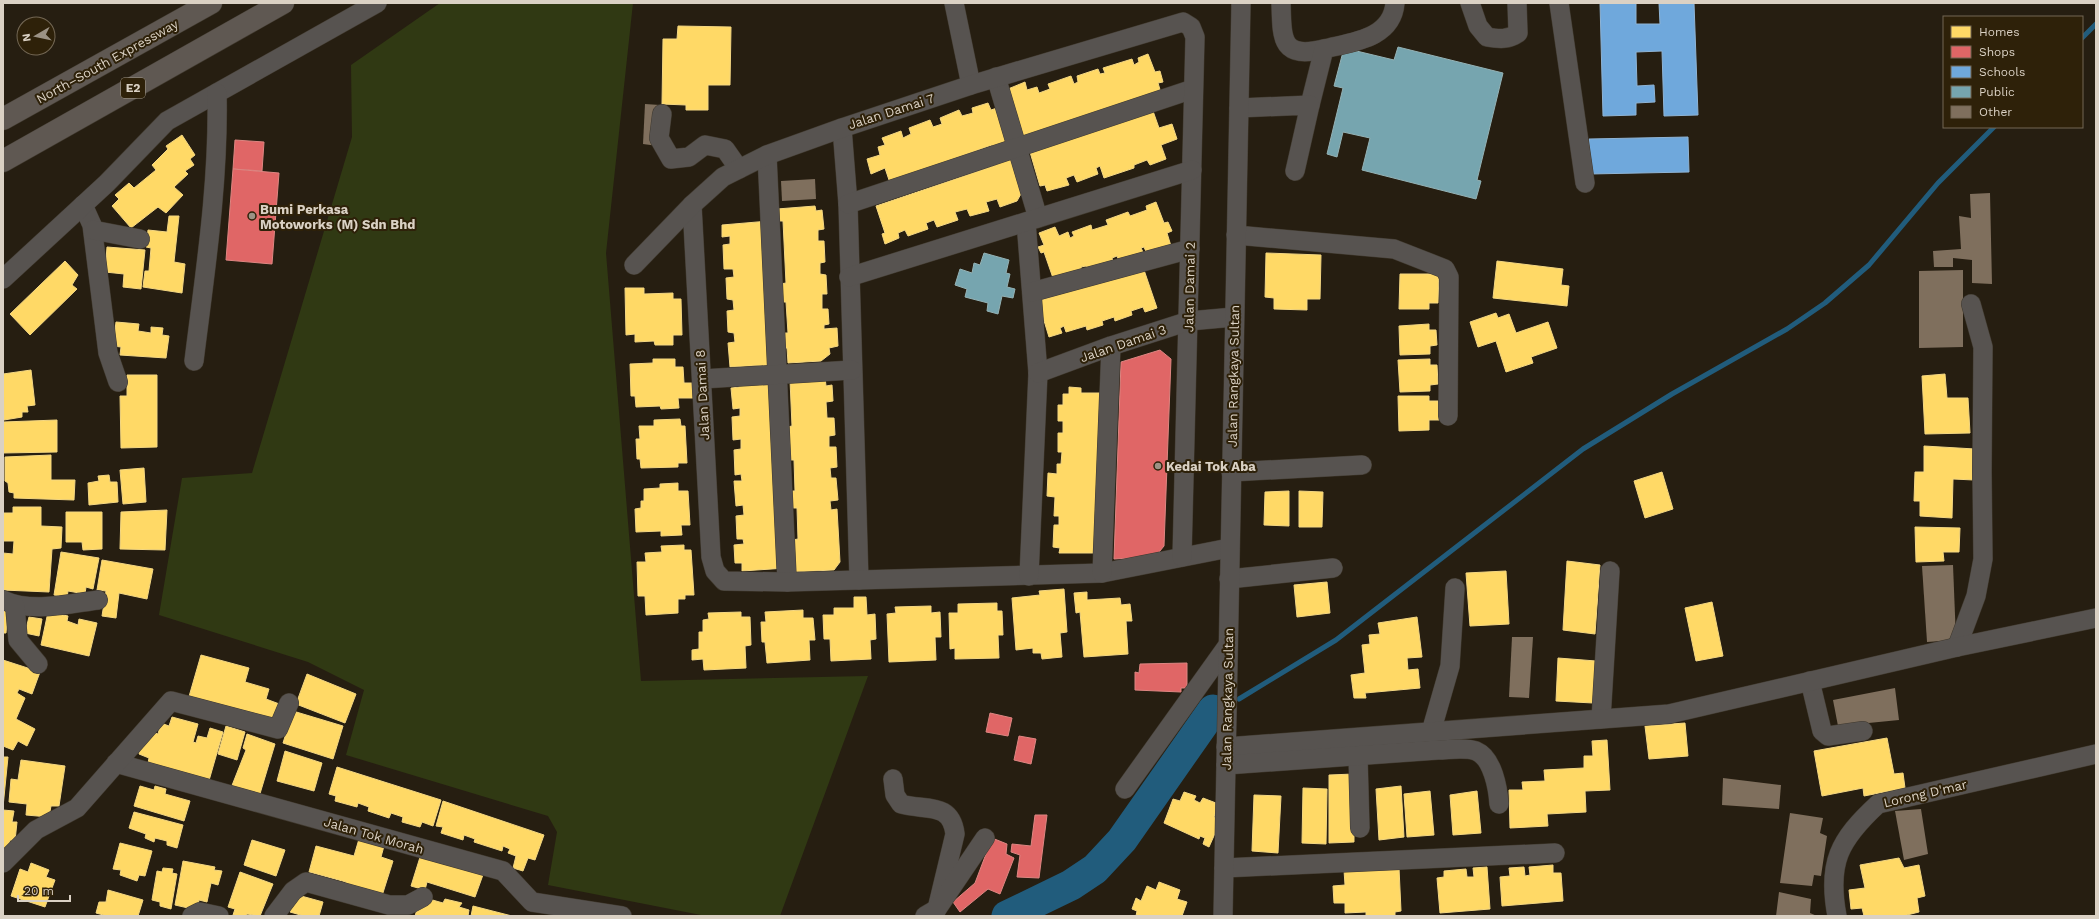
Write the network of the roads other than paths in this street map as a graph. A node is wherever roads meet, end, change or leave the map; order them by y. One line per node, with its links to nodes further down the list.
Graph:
1 (211, 3): 20 (highway, North–South Expressway)
2 (283, 3): 24 (highway, E2)
3 (378, 3): 16 (street)
4 (954, 3): 14 (street)
5 (1241, 3): 18 (street, Jalan Rangkaya Sultan)
6 (1281, 3): 12 (street)
7 (1395, 3): 12 (street)
8 (1470, 3): 9 (street)
9 (1517, 3)
10 (1559, 3): 28 (street)
11 (1183, 22): 13 (street, Jalan Damai 7); 15 (street, Jalan Damai 2)
12 (1324, 49): 17 (street)
13 (996, 77): 14 (street, Jalan Damai 7); 22 (street)
14 (971, 85): 21 (street, Jalan Damai 7)
15 (1193, 89): 22 (street); 26 (street, Jalan Damai 2)
16 (217, 93): 30 (street); 45 (street)
17 (1310, 106): 18 (street); 27 (street)
18 (1239, 108): 34 (street, Jalan Rangkaya Sultan)
19 (662, 114): 25 (street)
20 (3, 119)
21 (842, 128): 23 (street, Jalan Damai 7); 29 (street)
22 (1017, 146): 29 (street); 32 (street)
23 (767, 155): 25 (street, Jalan Damai 7); 48 (street)
24 (3, 161)
25 (739, 169): 31 (street, Jalan Damai 7)
26 (1192, 170): 32 (street); 36 (street, Jalan Damai 2)
27 (1295, 171)
28 (1585, 183)
29 (848, 204): 38 (street)
30 (83, 205): 33 (street); 39 (street)
31 (692, 205): 37 (street, Jalan Damai 7); 49 (street, Jalan Damai 8)
32 (1032, 220): 38 (street); 40 (street)
33 (93, 230): 35 (street); 50 (street)
34 (1236, 235): 42 (street, Jalan Rangkaya Sultan); 51 (street)
35 (140, 239)
36 (1190, 249): 40 (street); 43 (street, Jalan Damai 2)
37 (634, 265)
38 (849, 277): 46 (street)
39 (3, 279)
40 (1032, 292): 47 (street)
41 (1971, 304): 68 (street)
42 (1234, 317): 43 (street, Jalan Damai 3); 53 (street, Jalan Rangkaya Sultan)
43 (1189, 321): 44 (street, Jalan Damai 3); 55 (street, Jalan Damai 2)
44 (1111, 346): 47 (street, Jalan Damai 3); 58 (street)
45 (194, 361)
46 (852, 370): 48 (street); 61 (street)
47 (1038, 373): 59 (street)
48 (778, 374): 49 (street); 62 (street)
49 (702, 379): 62 (street, Jalan Damai 8)
50 (118, 382)
51 (1448, 416)
52 (1362, 465): 53 (street)
53 (1231, 472): 54 (street, Jalan Rangkaya Sultan)
54 (1229, 548): 55 (street); 60 (street, Jalan Rangkaya Sultan)
55 (1182, 557): 58 (street)
56 (1333, 568): 60 (street)
57 (1610, 571): 72 (street)
58 (1102, 573): 59 (street)
59 (1029, 576): 61 (street)
60 (1229, 579): 67 (street, Jalan Rangkaya Sultan)
61 (859, 580): 62 (street)
62 (787, 582)
63 (1455, 588): 74 (street)
64 (98, 600): 65 (street)
65 (9, 603): 69 (street)
66 (2096, 618): 68 (street)
67 (1228, 645): 76 (street, Jalan Rangkaya Sultan); 80 (street)
68 (1957, 647): 70 (street)
69 (38, 664)
70 (1810, 681): 72 (street); 73 (street)
71 (288, 703): 78 (street)
72 (1601, 719): 74 (street)
73 (1863, 731)
74 (1431, 732): 76 (street)
75 (2096, 754): 95 (street, Lorong D'mar)
76 (1226, 756): 77 (street); 86 (street, Jalan Rangkaya Sultan)
77 (1358, 756): 81 (street); 82 (street)
78 (116, 763): 85 (street); 88 (street, Jalan Tok Morah)
79 (892, 779): 89 (street)
80 (1125, 789)
81 (1500, 804)
82 (1360, 828)
83 (985, 838): 89 (street)
84 (1556, 853): 86 (street)
85 (3, 863)
86 (1224, 868): 94 (street, Jalan Rangkaya Sultan)
87 (423, 897): 92 (street)
88 (532, 909): 93 (street, Jalan Tok Morah)
89 (931, 912)
90 (192, 916): 91 (street)
91 (219, 916)
92 (274, 916)
93 (622, 916)
94 (1223, 916)
95 (1837, 916)

